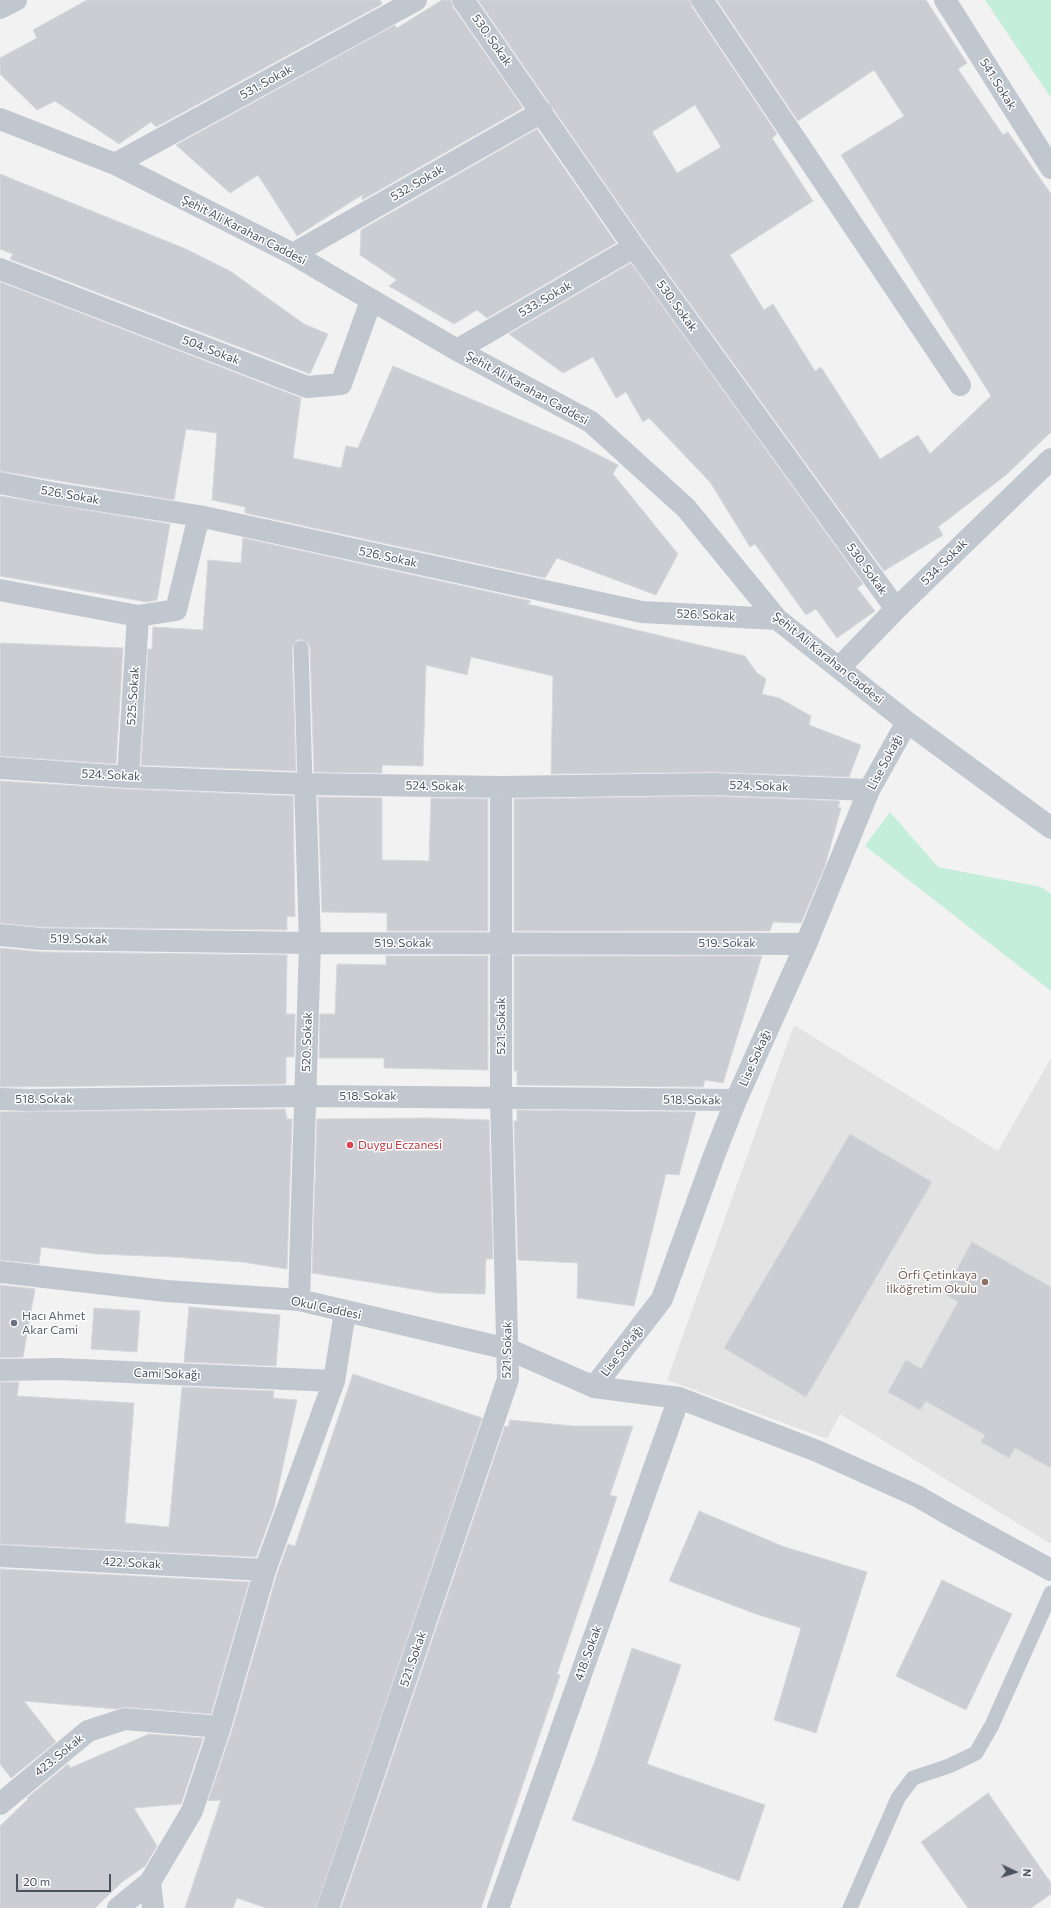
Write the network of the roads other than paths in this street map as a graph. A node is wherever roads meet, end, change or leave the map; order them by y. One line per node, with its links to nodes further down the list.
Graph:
1 (16, 0): 6 (street)
2 (416, 0): 9 (street, 531. Sokak)
3 (463, 0): 7 (street, 530. Sokak)
4 (702, 0): 16 (street)
5 (945, 0): 10 (street, 541. Sokak)
6 (0, 8)
7 (542, 112): 11 (street, 530. Sokak); 12 (street, 532. Sokak)
8 (0, 120): 9 (street, Şehit Ali Karahan Caddesi)
9 (116, 164): 12 (street, Şehit Ali Karahan Caddesi)
10 (1051, 168)
11 (634, 247): 15 (street, 533. Sokak); 21 (street, 530. Sokak)
12 (293, 254): 14 (street, Şehit Ali Karahan Caddesi)
13 (0, 269): 14 (street, 504. Sokak)
14 (371, 301): 15 (street, Şehit Ali Karahan Caddesi)
15 (457, 350): 23 (street, Şehit Ali Karahan Caddesi)
16 (960, 384)
17 (1051, 459): 21 (street, 534. Sokak)
18 (0, 482): 19 (street, 526. Sokak)
19 (199, 516): 22 (street); 23 (street, 526. Sokak)
20 (0, 590): 22 (street)
21 (896, 609): 25 (street, 534. Sokak)
22 (138, 616): 28 (street, 525. Sokak)
23 (777, 619): 25 (street, Şehit Ali Karahan Caddesi)
24 (300, 648): 29 (lane)
25 (839, 668): 26 (street, Şehit Ali Karahan Caddesi)
26 (906, 722): 31 (street, Lise Sokağı); 32 (street, Şehit Ali Karahan Caddesi)
27 (0, 768): 28 (street, 524. Sokak)
28 (128, 776): 29 (street, 524. Sokak)
29 (305, 784): 30 (street, 524. Sokak); 34 (street, 520. Sokak)
30 (501, 787): 31 (street, 524. Sokak); 35 (street, 521. Sokak)
31 (870, 790): 36 (street, Lise Sokağı)
32 (1051, 828)
33 (0, 936): 34 (street, 519. Sokak)
34 (310, 942): 35 (street, 519. Sokak); 37 (street, 520. Sokak)
35 (501, 943): 36 (street, 519. Sokak); 38 (street, 521. Sokak)
36 (806, 944): 40 (street, Lise Sokağı)
37 (305, 1096): 38 (street, 518. Sokak); 39 (street, 518. Sokak); 42 (street, 520. Sokak)
38 (501, 1097): 40 (street, 518. Sokak); 44 (street, 521. Sokak)
39 (0, 1098)
40 (736, 1100): 47 (street, Lise Sokağı)
41 (0, 1272): 42 (street, Okul Caddesi)
42 (299, 1300): 43 (street, Okul Caddesi)
43 (345, 1312): 44 (street, Okul Caddesi); 46 (street)
44 (508, 1349): 47 (street, Okul Caddesi); 58 (street, 521. Sokak)
45 (0, 1370): 46 (street, Cami Sokağı)
46 (334, 1381): 50 (street)
47 (594, 1387): 48 (street, Okul Caddesi)
48 (679, 1398): 51 (street, Okul Caddesi); 59 (street, 418. Sokak)
49 (0, 1556): 50 (street, 422. Sokak)
50 (265, 1570): 53 (street)
51 (1051, 1570)
52 (1051, 1593): 60 (lane)
53 (220, 1727): 54 (street, 423. Sokak); 55 (street)
54 (4, 1793)
55 (150, 1882): 56 (street); 57 (street)
56 (118, 1908)
57 (153, 1908)
58 (328, 1908)
59 (498, 1908)
60 (850, 1908)

